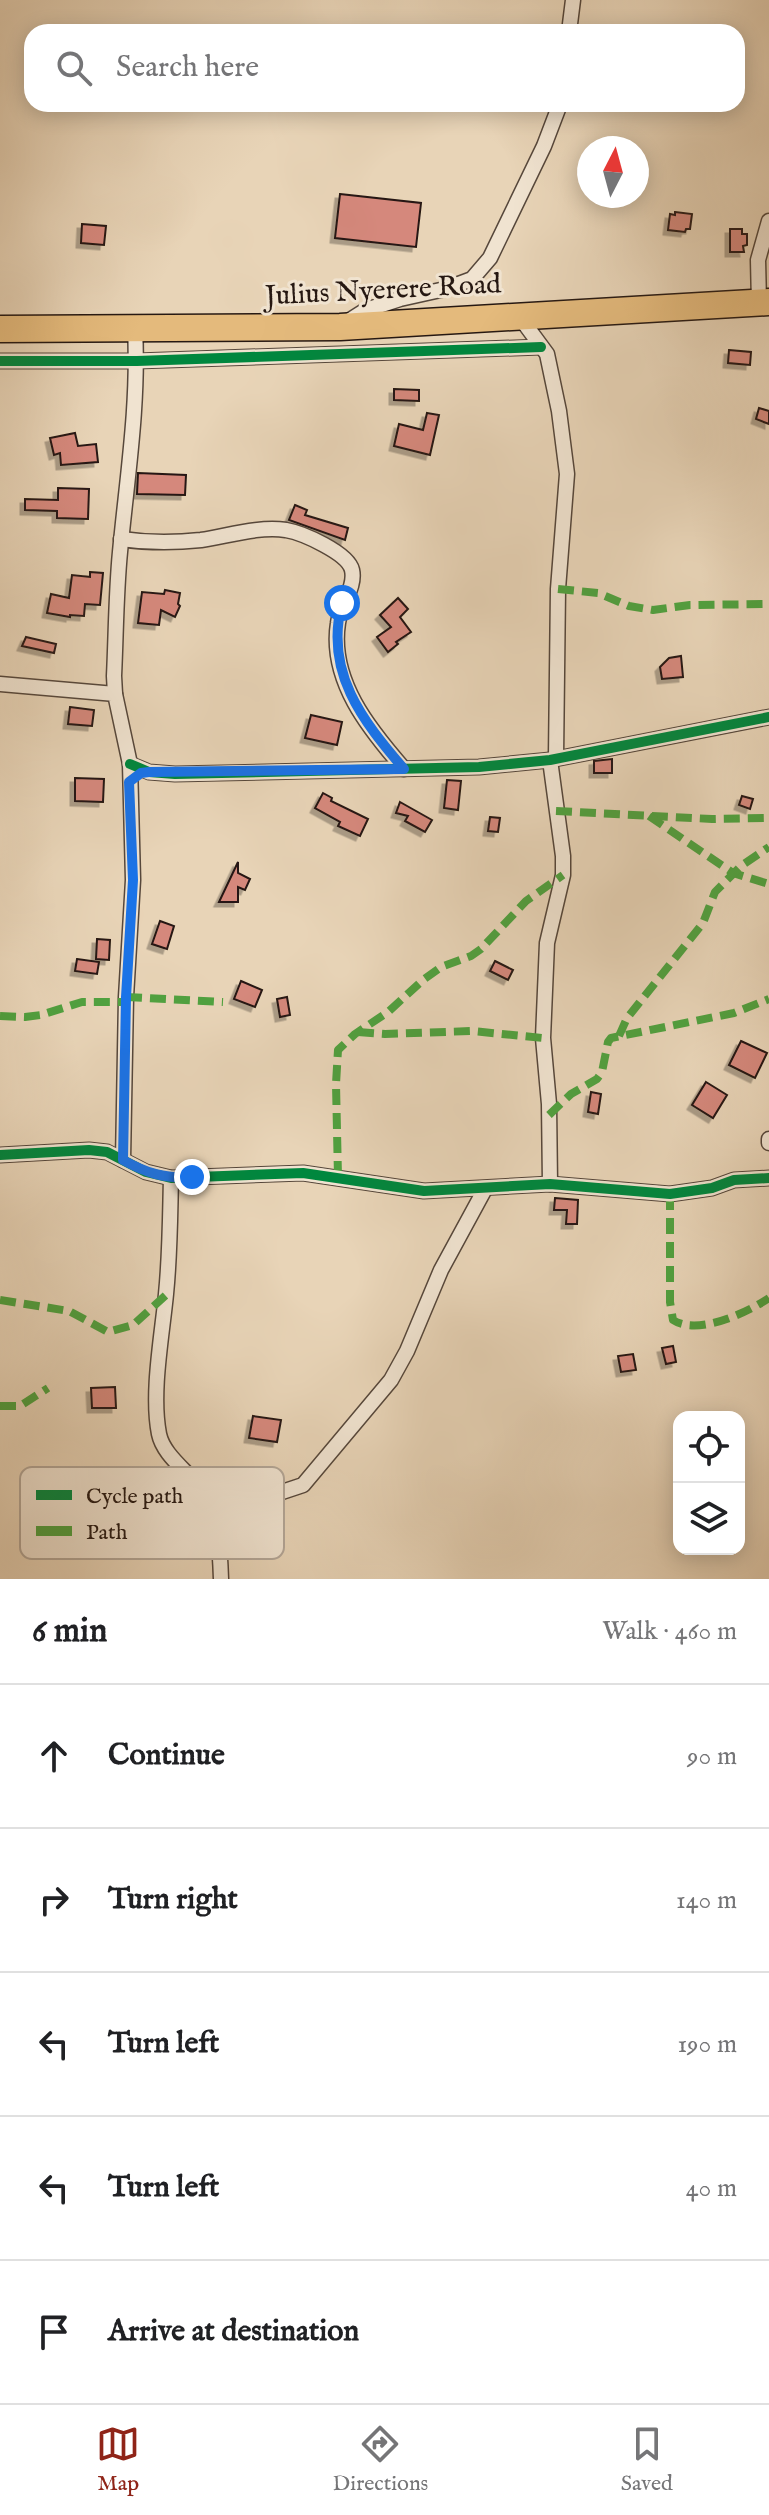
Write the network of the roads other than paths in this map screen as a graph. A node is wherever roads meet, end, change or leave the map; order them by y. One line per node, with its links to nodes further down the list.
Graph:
1 (573, 0): 2 (street)
2 (570, 24)
3 (557, 112): 7 (street)
4 (769, 221): 5 (street)
5 (764, 302): 6 (highway, Julius Nyerere Road)
6 (519, 316): 7 (highway, Julius Nyerere Road); 10 (street)
7 (340, 327): 9 (highway, Julius Nyerere Road)
8 (0, 329): 9 (highway, Julius Nyerere Road)
9 (135, 329): 12 (street)
10 (541, 347): 12 (street); 17 (street)
11 (0, 361): 12 (street)
12 (137, 361): 13 (street)
13 (121, 539): 15 (street); 19 (street)
14 (0, 684): 15 (street)
15 (115, 694): 18 (street)
16 (769, 717): 17 (street)
17 (553, 759): 19 (street); 26 (street)
18 (130, 764): 20 (street); 21 (street)
19 (404, 769): 20 (street)
20 (149, 772): 21 (street)
21 (129, 782): 23 (street)
22 (0, 1155): 23 (street)
23 (123, 1160): 24 (street)
24 (171, 1178): 27 (street); 28 (street)
25 (769, 1178): 26 (street)
26 (550, 1184): 27 (street)
27 (485, 1189): 29 (street)
28 (180, 1467)
29 (284, 1491)
30 (220, 1559): 31 (street)
31 (221, 1579)

